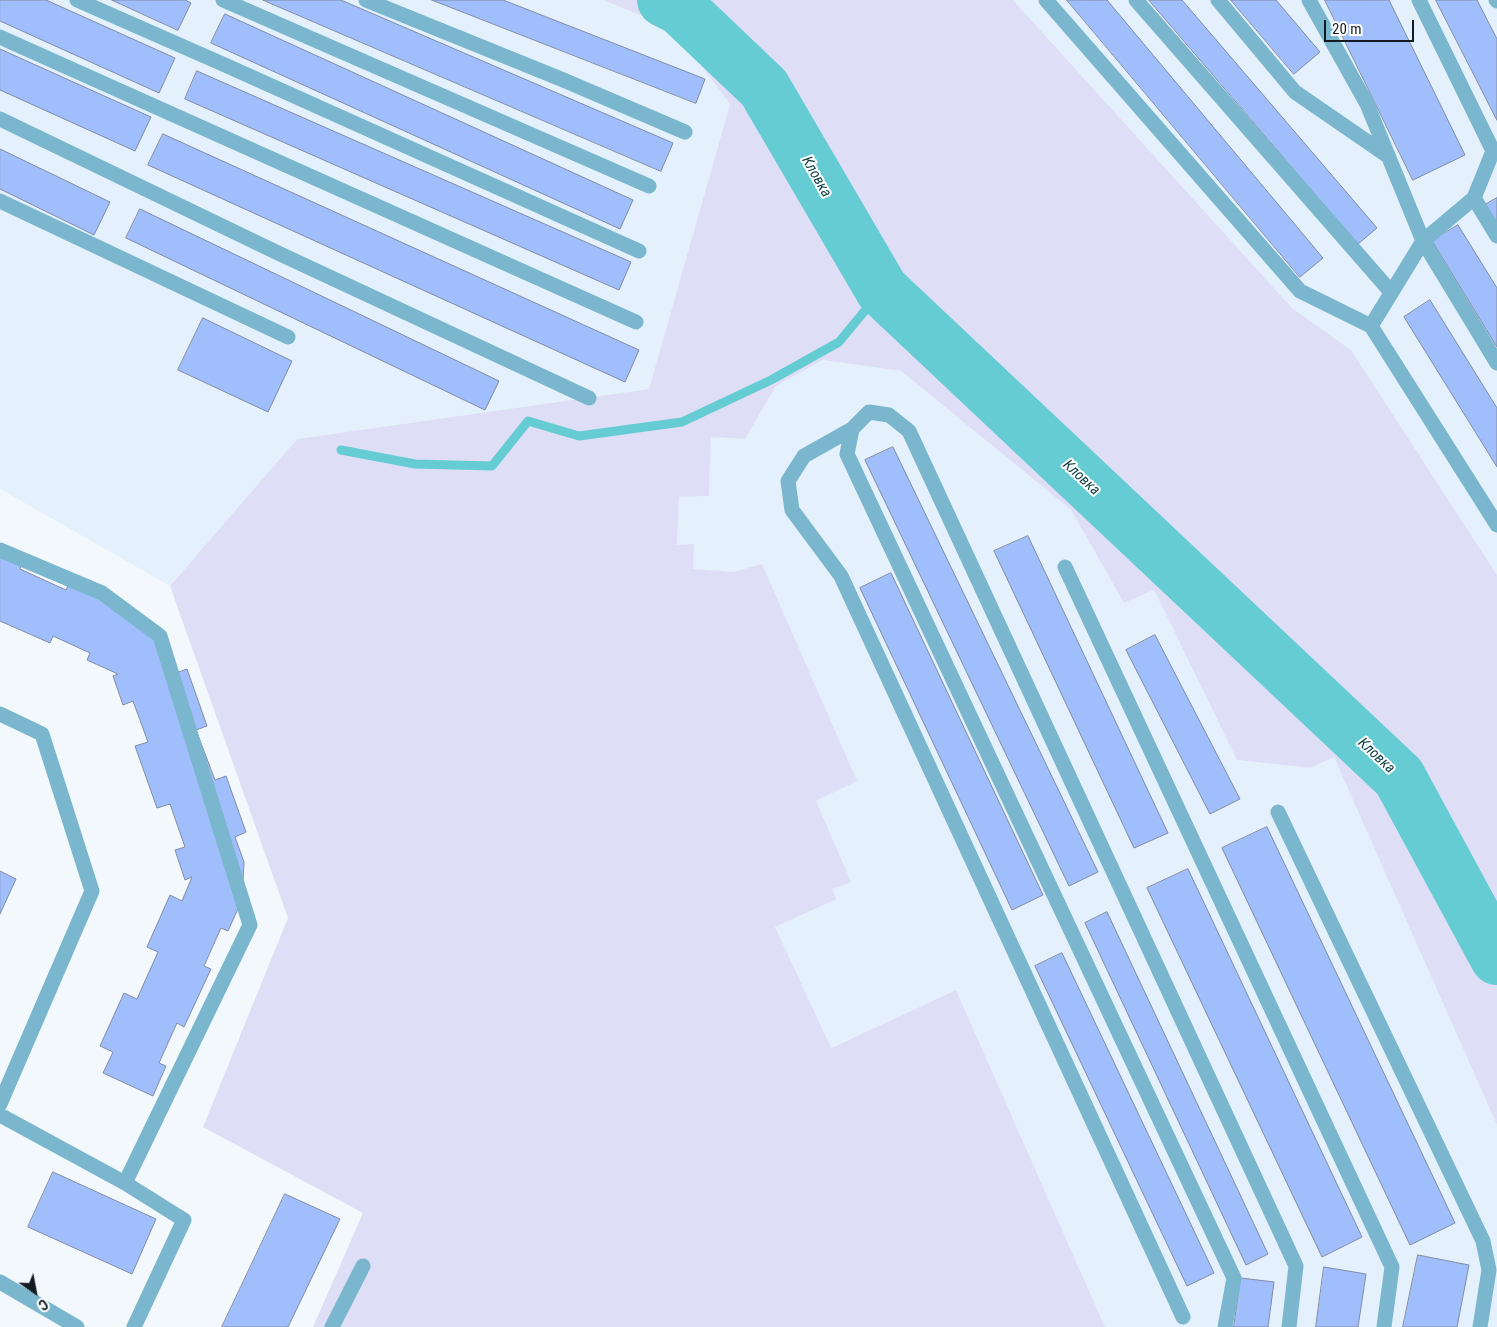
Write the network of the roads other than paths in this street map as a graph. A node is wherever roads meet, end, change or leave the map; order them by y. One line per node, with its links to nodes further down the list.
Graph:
1 (78, 0): 19 (lane)
2 (223, 0): 14 (lane)
3 (366, 0): 11 (lane)
4 (1046, 0): 22 (lane)
5 (1136, 0): 20 (lane)
6 (1218, 0): 13 (lane)
7 (1309, 0): 13 (lane)
8 (1419, 0): 12 (lane)
9 (0, 37): 21 (lane)
10 (0, 119): 25 (lane)
11 (685, 132)
12 (1495, 152): 15 (lane)
13 (1388, 156): 18 (lane)
14 (649, 186)
15 (1474, 198): 17 (lane); 18 (lane)
16 (0, 201): 23 (lane)
17 (1497, 236)
18 (1423, 241): 20 (lane); 24 (lane)
19 (639, 251)
20 (1391, 292): 22 (lane)
21 (636, 322)
22 (1371, 326): 27 (lane)
23 (288, 337)
24 (1497, 362)
25 (589, 398)
26 (852, 429): 37 (lane); 43 (lane); 44 (lane)
27 (1497, 525)
28 (0, 550): 34 (lane)
29 (1065, 567): 45 (lane)
30 (0, 714): 32 (lane)
31 (1278, 812): 39 (lane)
32 (0, 1104)
33 (0, 1115): 34 (lane)
34 (125, 1183): 41 (lane)
35 (363, 1266): 42 (lane)
36 (0, 1282): 40 (lane)
37 (1183, 1317)
38 (1497, 1318): 39 (lane)
39 (1481, 1323)
40 (77, 1327)
41 (134, 1327)
42 (332, 1327)
43 (1224, 1327)
44 (1289, 1327)
45 (1384, 1327)

